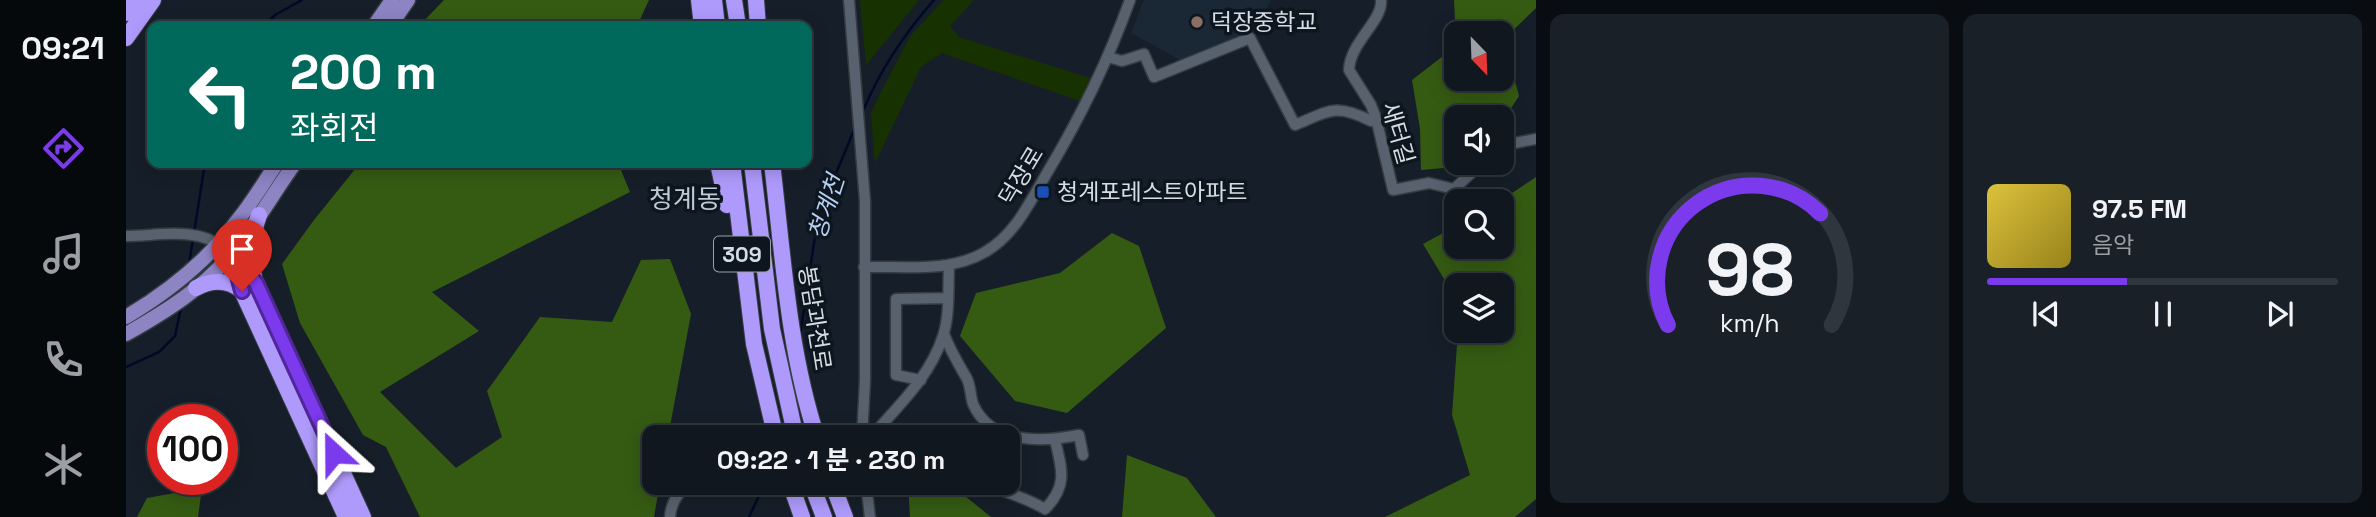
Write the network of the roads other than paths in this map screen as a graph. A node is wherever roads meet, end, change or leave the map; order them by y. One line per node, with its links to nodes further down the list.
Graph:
1 (135, 0): 11 (highway)
2 (153, 0): 17 (highway)
3 (392, 0): 12 (main road)
4 (408, 0): 13 (main road)
5 (699, 0): 14 (highway)
6 (714, 0): 15 (highway)
7 (756, 0): 16 (highway)
8 (849, 0): 35 (street)
9 (1130, 0): 18 (street, 덕장로)
10 (1382, 1): 19 (street, 새터길)
11 (126, 13)
12 (377, 21)
13 (393, 21)
14 (701, 21)
15 (716, 21)
16 (758, 21)
17 (126, 38)
18 (1108, 57): 19 (street); 34 (street, 덕장로)
19 (1376, 118): 28 (street, 새터길)
20 (1536, 139): 21 (street)
21 (1514, 143)
22 (275, 168): 31 (main road)
23 (292, 168): 29 (main road)
24 (719, 168): 33 (highway)
25 (733, 168): 33 (highway, 309)
26 (753, 168): 44 (highway, 봉담과천로 / 309)
27 (773, 168): 45 (highway, 봉담과천로)
28 (1469, 175)
29 (259, 215): 32 (main road); 36 (highway)
30 (126, 236): 31 (street)
31 (218, 243): 32 (street); 39 (main road)
32 (232, 254): 36 (highway); 37 (main road)
33 (742, 256): 43 (highway, 309)
34 (949, 265): 35 (street, 덕장로); 38 (street)
35 (864, 268): 46 (street)
36 (249, 287): 37 (highway); 57 (highway); 58 (highway)
37 (193, 291): 40 (main road)
38 (947, 298): 41 (street); 42 (street)
39 (126, 317)
40 (126, 334)
41 (944, 334): 42 (street); 48 (street)
42 (921, 380): 47 (street)
43 (773, 425)
44 (793, 425)
45 (814, 425)
46 (862, 425)
47 (881, 425)
48 (991, 425)
49 (1020, 437): 50 (street)
50 (1055, 440): 51 (street); 56 (street)
51 (1083, 455)
52 (678, 495): 59 (street)
53 (815, 495): 60 (highway)
54 (837, 495): 61 (highway)
55 (867, 495): 62 (street)
56 (1014, 495)
57 (346, 517)
58 (363, 517)
59 (670, 517)
60 (824, 517)
61 (845, 517)
62 (870, 517)

